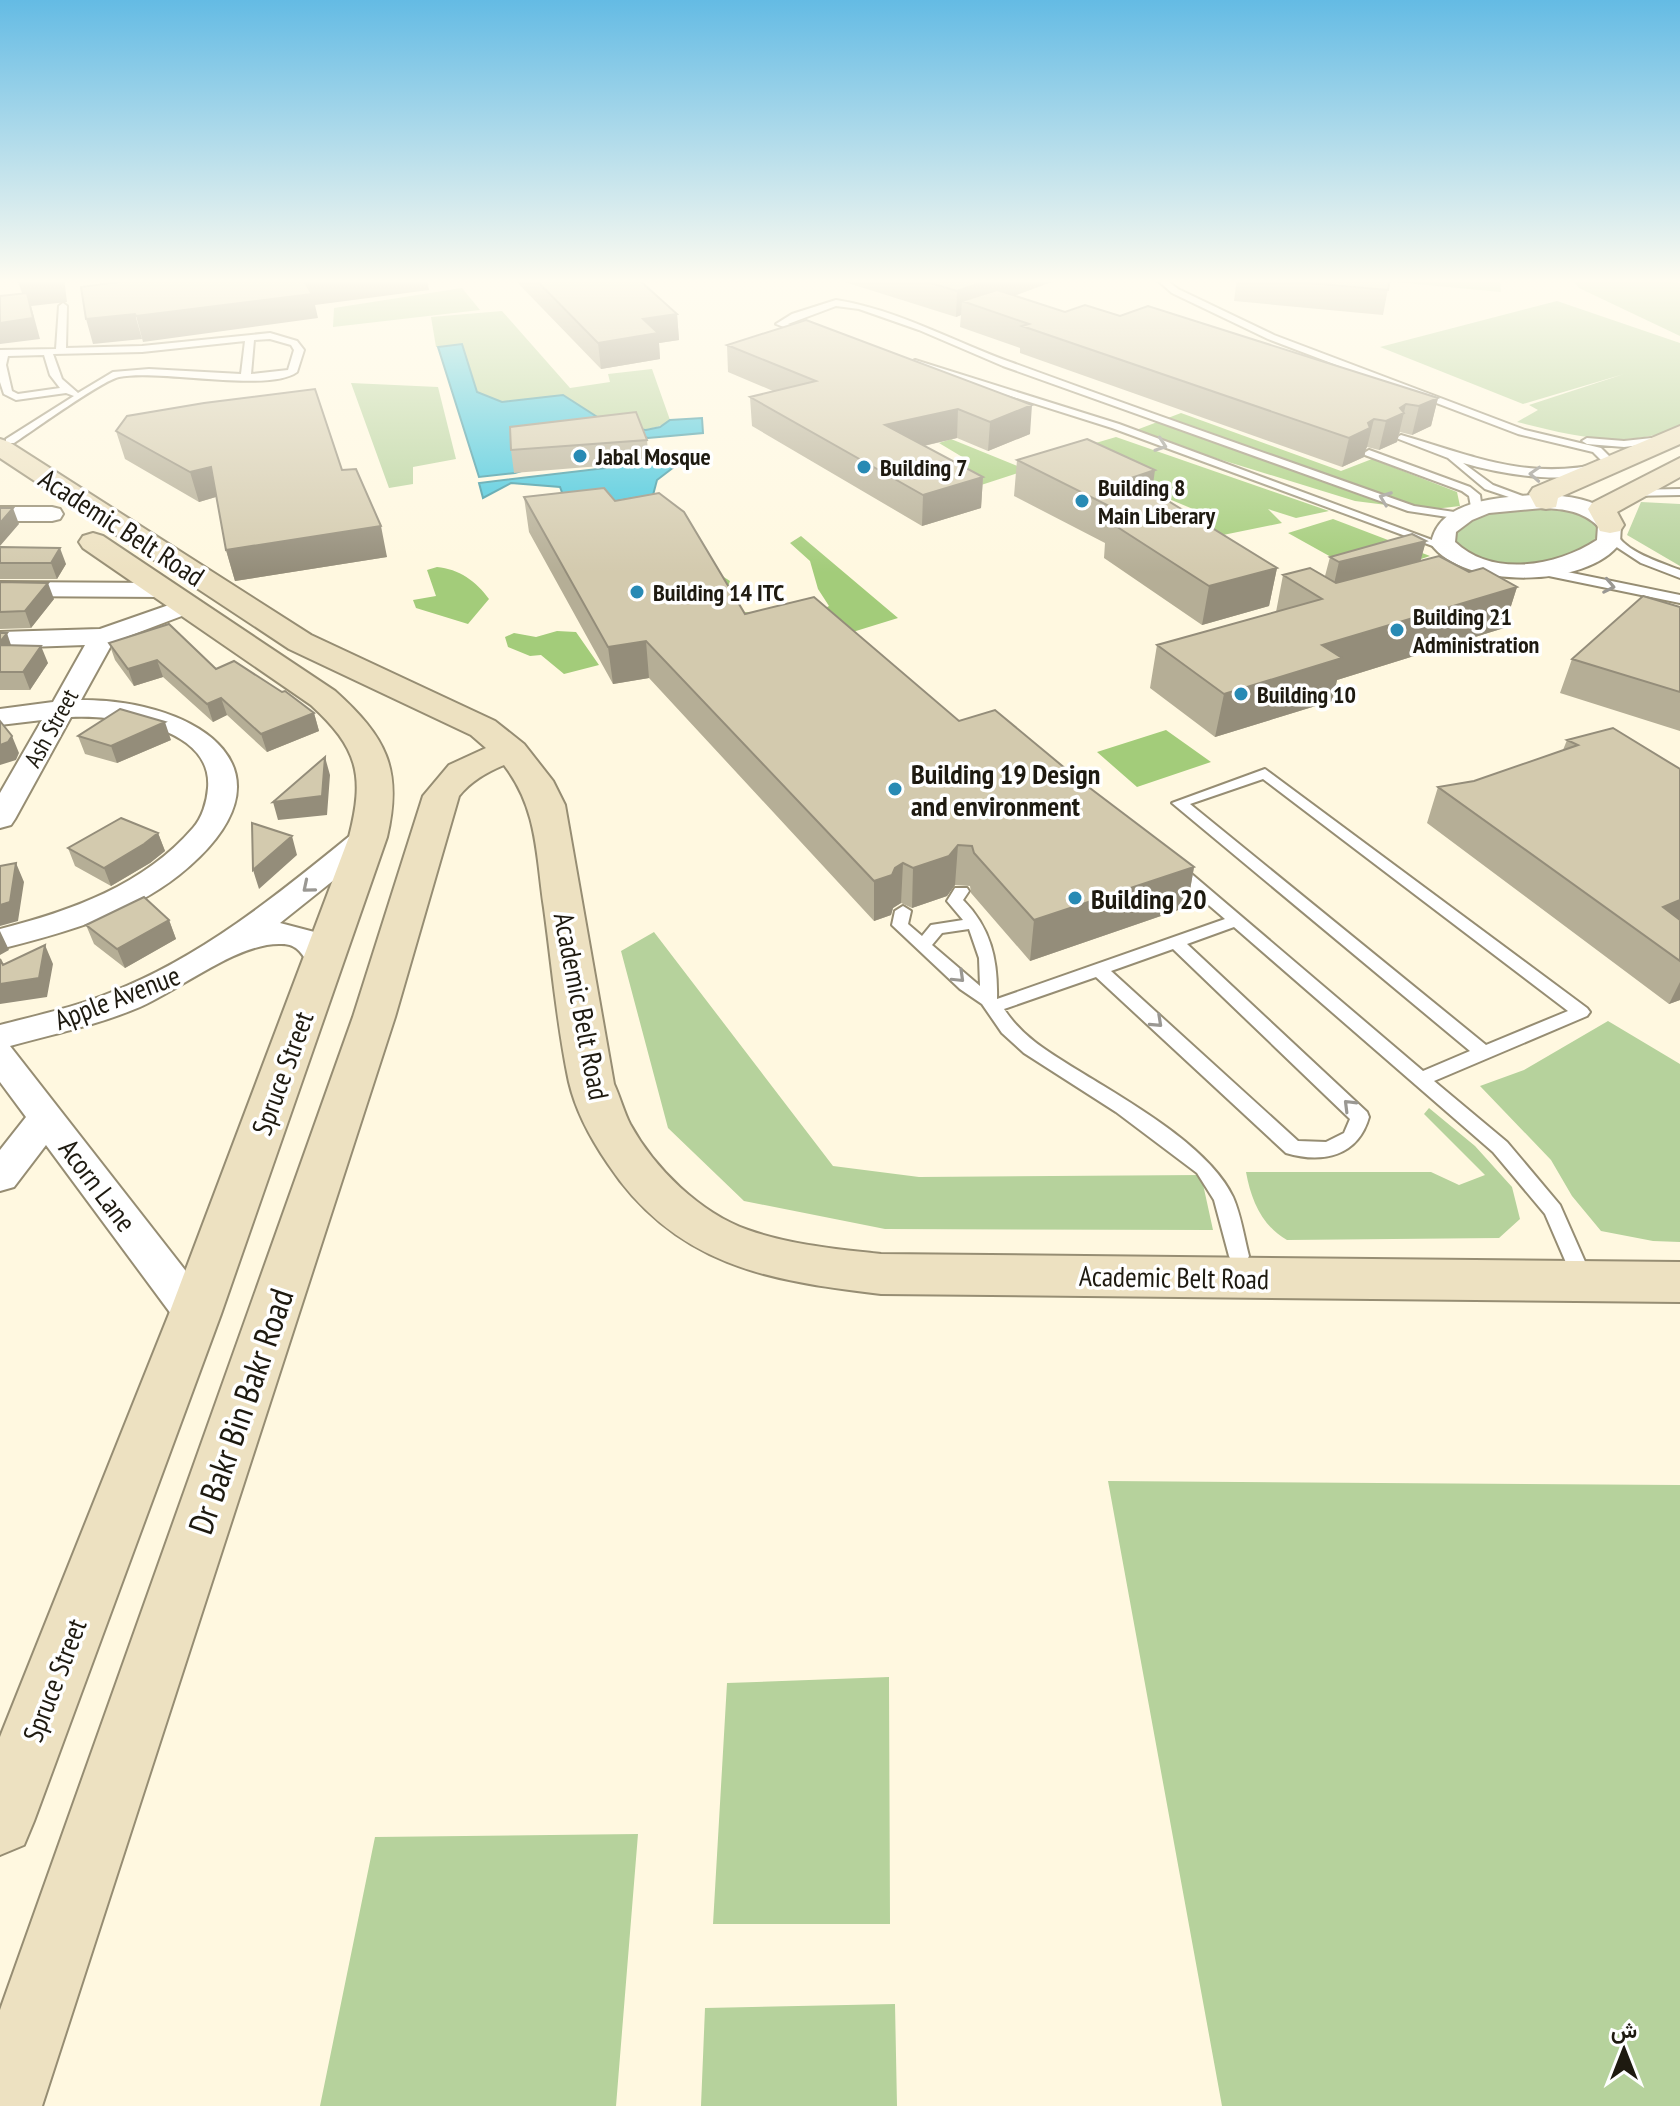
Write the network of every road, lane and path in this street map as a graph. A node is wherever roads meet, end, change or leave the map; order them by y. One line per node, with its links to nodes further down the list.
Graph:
1 (4, 376): 11 (lane)
2 (55, 376): 11 (lane)
3 (110, 376): 10 (lane)
4 (233, 376): 9 (lane)
5 (273, 376): 9 (lane)
6 (960, 376): 29 (lane, one-way to 29)
7 (1040, 376): 25 (lane, one-way to 7)
8 (1375, 376): 13 (lane)
9 (246, 377)
10 (105, 379): 12 (lane)
11 (67, 390): 12 (lane)
12 (80, 396): 16 (lane)
13 (1494, 421): 14 (lane); 19 (lane)
14 (1677, 436): 19 (street)
15 (1401, 438): 18 (lane)
16 (3, 439): 41 (street, Academic Belt Road); 62 (street, Academic Belt Road)
17 (1369, 453): 25 (lane)
18 (1447, 455): 19 (lane, one-way to 18); 24 (lane)
19 (1612, 464): 24 (street)
20 (1680, 466): 23 (street)
21 (0, 484): 27 (street, Spruce Street)
22 (1680, 492): 23 (lane)
23 (1627, 493): 28 (street)
24 (1540, 502): 25 (street); 28 (street)
25 (1468, 513): 29 (street)
26 (0, 514): 27 (street)
27 (52, 514): 35 (street, Spruce Street)
28 (1610, 529): 31 (street); 32 (lane)
29 (1446, 554): 30 (street)
30 (1511, 570): 31 (street); 33 (lane)
31 (1538, 570): 36 (lane, one-way to 36)
32 (1680, 574)
33 (1468, 580)
34 (0, 589): 35 (street)
35 (174, 598): 37 (street); 43 (street, Spruce Street)
36 (1680, 599)
37 (103, 637): 38 (street); 39 (street, Ash Street)
38 (0, 640)
39 (62, 709): 40 (street); 42 (street, Ash Street); 49 (street)
40 (0, 717)
41 (512, 751): 64 (street, Academic Belt Road); 68 (street, Dr Bakr Bin Bakr Road)
42 (0, 819)
43 (368, 837): 51 (street, Apple Avenue, one-way to 51); 53 (street, Spruce Street)
44 (1165, 859): 47 (lane)
45 (961, 891): 48 (lane)
46 (903, 911): 52 (lane)
47 (1236, 921): 50 (lane); 59 (lane)
48 (975, 923): 52 (lane); 55 (lane)
49 (0, 939)
50 (1176, 943): 54 (lane); 54 (lane, one-way to 50)
51 (229, 945): 53 (street, Apple Avenue); 56 (street, Apple Avenue)
52 (923, 945): 55 (lane, one-way to 55)
53 (323, 960): 66 (street, Spruce Street)
54 (1099, 970): 55 (lane)
55 (991, 1004): 62 (lane)
56 (0, 1037)
57 (1484, 1053): 57 (lane); 59 (lane)
58 (0, 1056): 60 (street, Acorn Lane)
59 (1421, 1079): 64 (lane)
60 (47, 1117): 61 (street); 66 (street, Acorn Lane)
61 (0, 1177)
62 (1239, 1256): 64 (street, Academic Belt Road)
63 (1680, 1262): 64 (street, Academic Belt Road)
64 (1579, 1271): 65 (street, Academic Belt Road)
65 (1680, 1282)
66 (195, 1314): 67 (street, Spruce Street)
67 (0, 1821)
68 (4, 2106)

